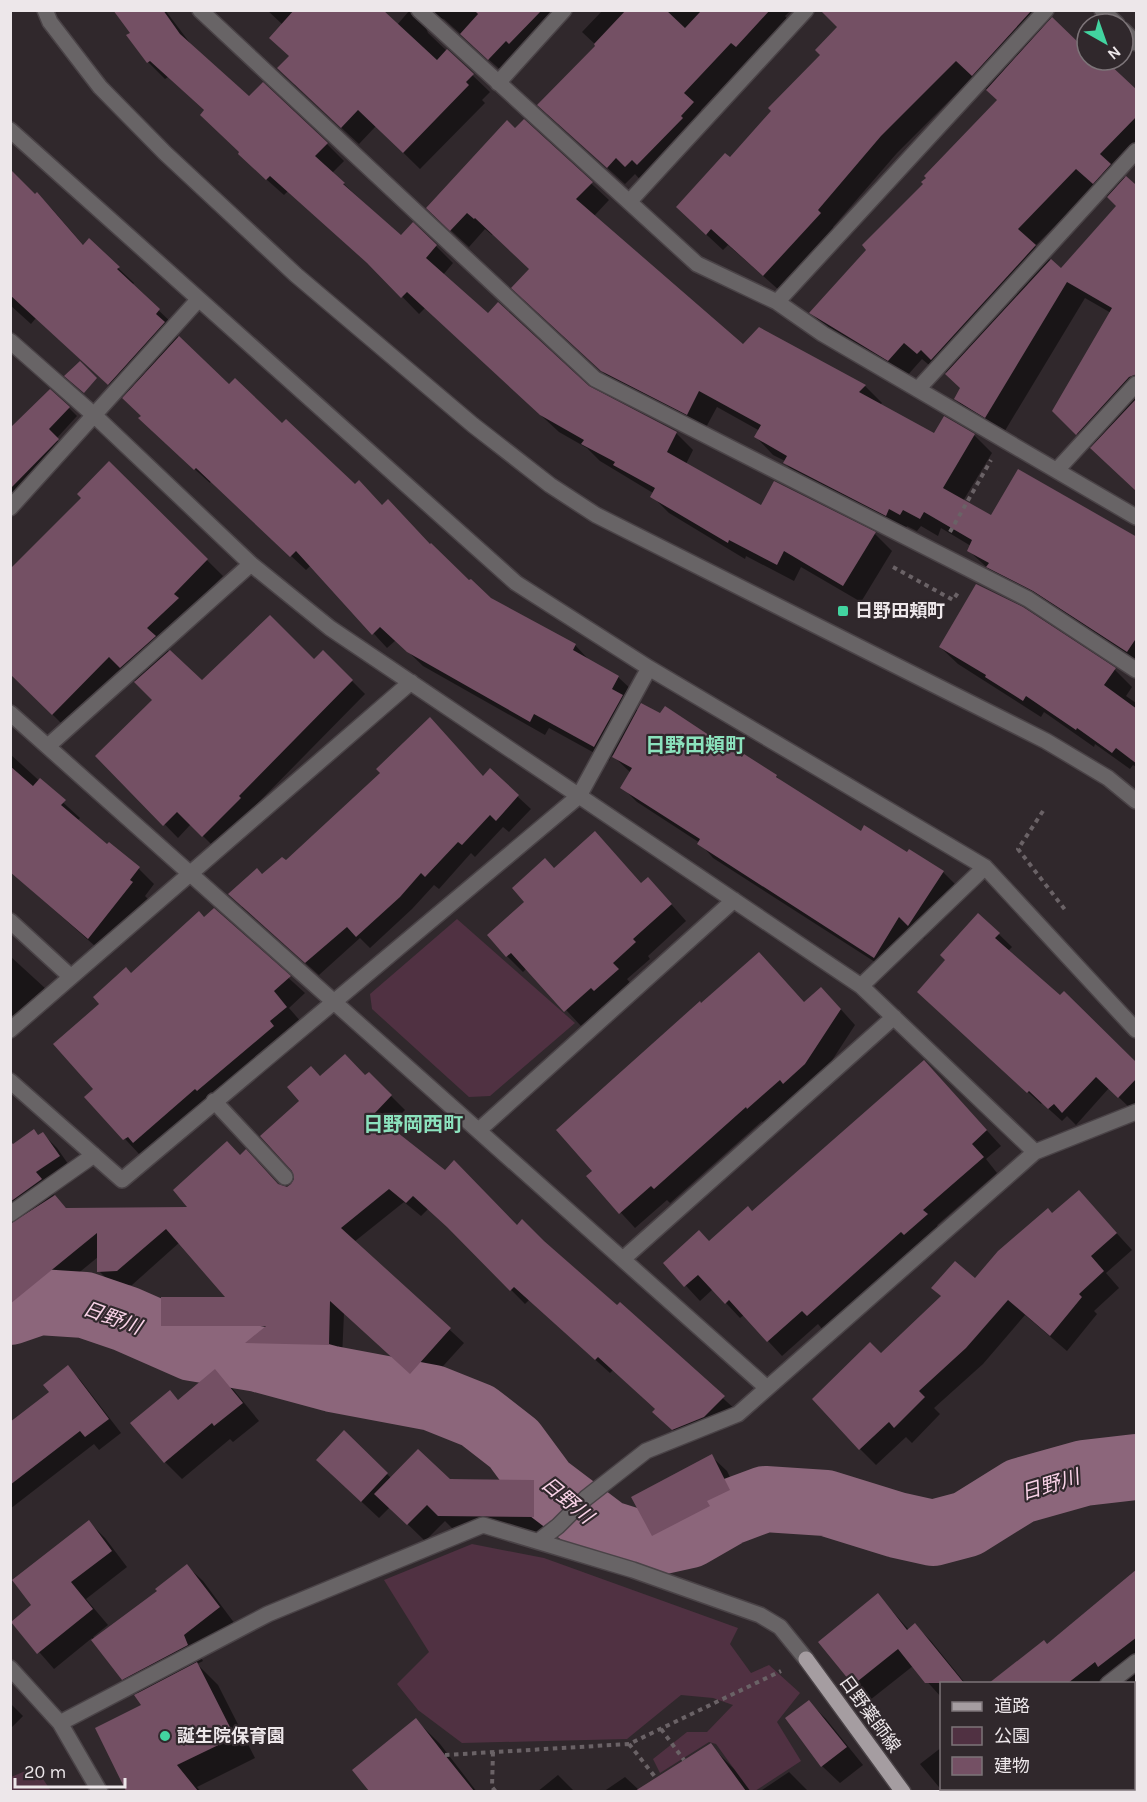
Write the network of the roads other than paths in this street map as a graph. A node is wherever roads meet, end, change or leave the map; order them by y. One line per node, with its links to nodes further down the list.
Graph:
1 (45, 10): 27 (street)
2 (200, 10): 22 (street)
3 (418, 10): 7 (street)
4 (564, 10): 7 (street)
5 (806, 10): 10 (street)
6 (1046, 10): 12 (street)
7 (498, 82): 10 (street)
8 (10, 130): 11 (street)
9 (1137, 151): 15 (street)
10 (629, 202): 12 (street)
11 (198, 300): 16 (street); 21 (street)
12 (777, 302): 15 (street)
13 (10, 341): 16 (street)
14 (1137, 384): 17 (street)
15 (918, 389): 17 (street)
16 (94, 415): 18 (street); 20 (street)
17 (1057, 470): 19 (street)
18 (10, 508)
19 (1137, 517)
20 (251, 564): 23 (street); 25 (street)
21 (649, 668): 26 (street); 28 (street)
22 (1137, 670)
23 (411, 682): 26 (street); 29 (street)
24 (10, 713): 25 (street)
25 (48, 746): 29 (street)
26 (579, 795): 30 (street); 34 (street)
27 (1137, 801)
28 (985, 867): 33 (street); 37 (street)
29 (191, 874): 32 (street); 34 (street)
30 (734, 900): 33 (street); 41 (street)
31 (10, 921): 32 (street)
32 (71, 977): 36 (street)
33 (861, 986): 35 (street)
34 (334, 1001): 39 (street); 41 (street)
35 (894, 1017): 42 (street); 46 (street)
36 (10, 1030)
37 (1137, 1030)
38 (10, 1081): 43 (street)
39 (214, 1101): 43 (street); 44 (street)
40 (1137, 1112): 42 (street)
41 (479, 1130): 46 (street)
42 (1035, 1152): 47 (street)
43 (94, 1155): 45 (street)
44 (285, 1177)
45 (10, 1214)
46 (623, 1259): 47 (street)
47 (768, 1388): 48 (street)
48 (540, 1540): 49 (street); 53 (street)
49 (806, 1659): 55 (main road, 日野薬師線)
50 (1137, 1662): 52 (street)
51 (10, 1668): 53 (street)
52 (1109, 1682)
53 (60, 1723): 54 (street)
54 (99, 1791)
55 (903, 1791)

